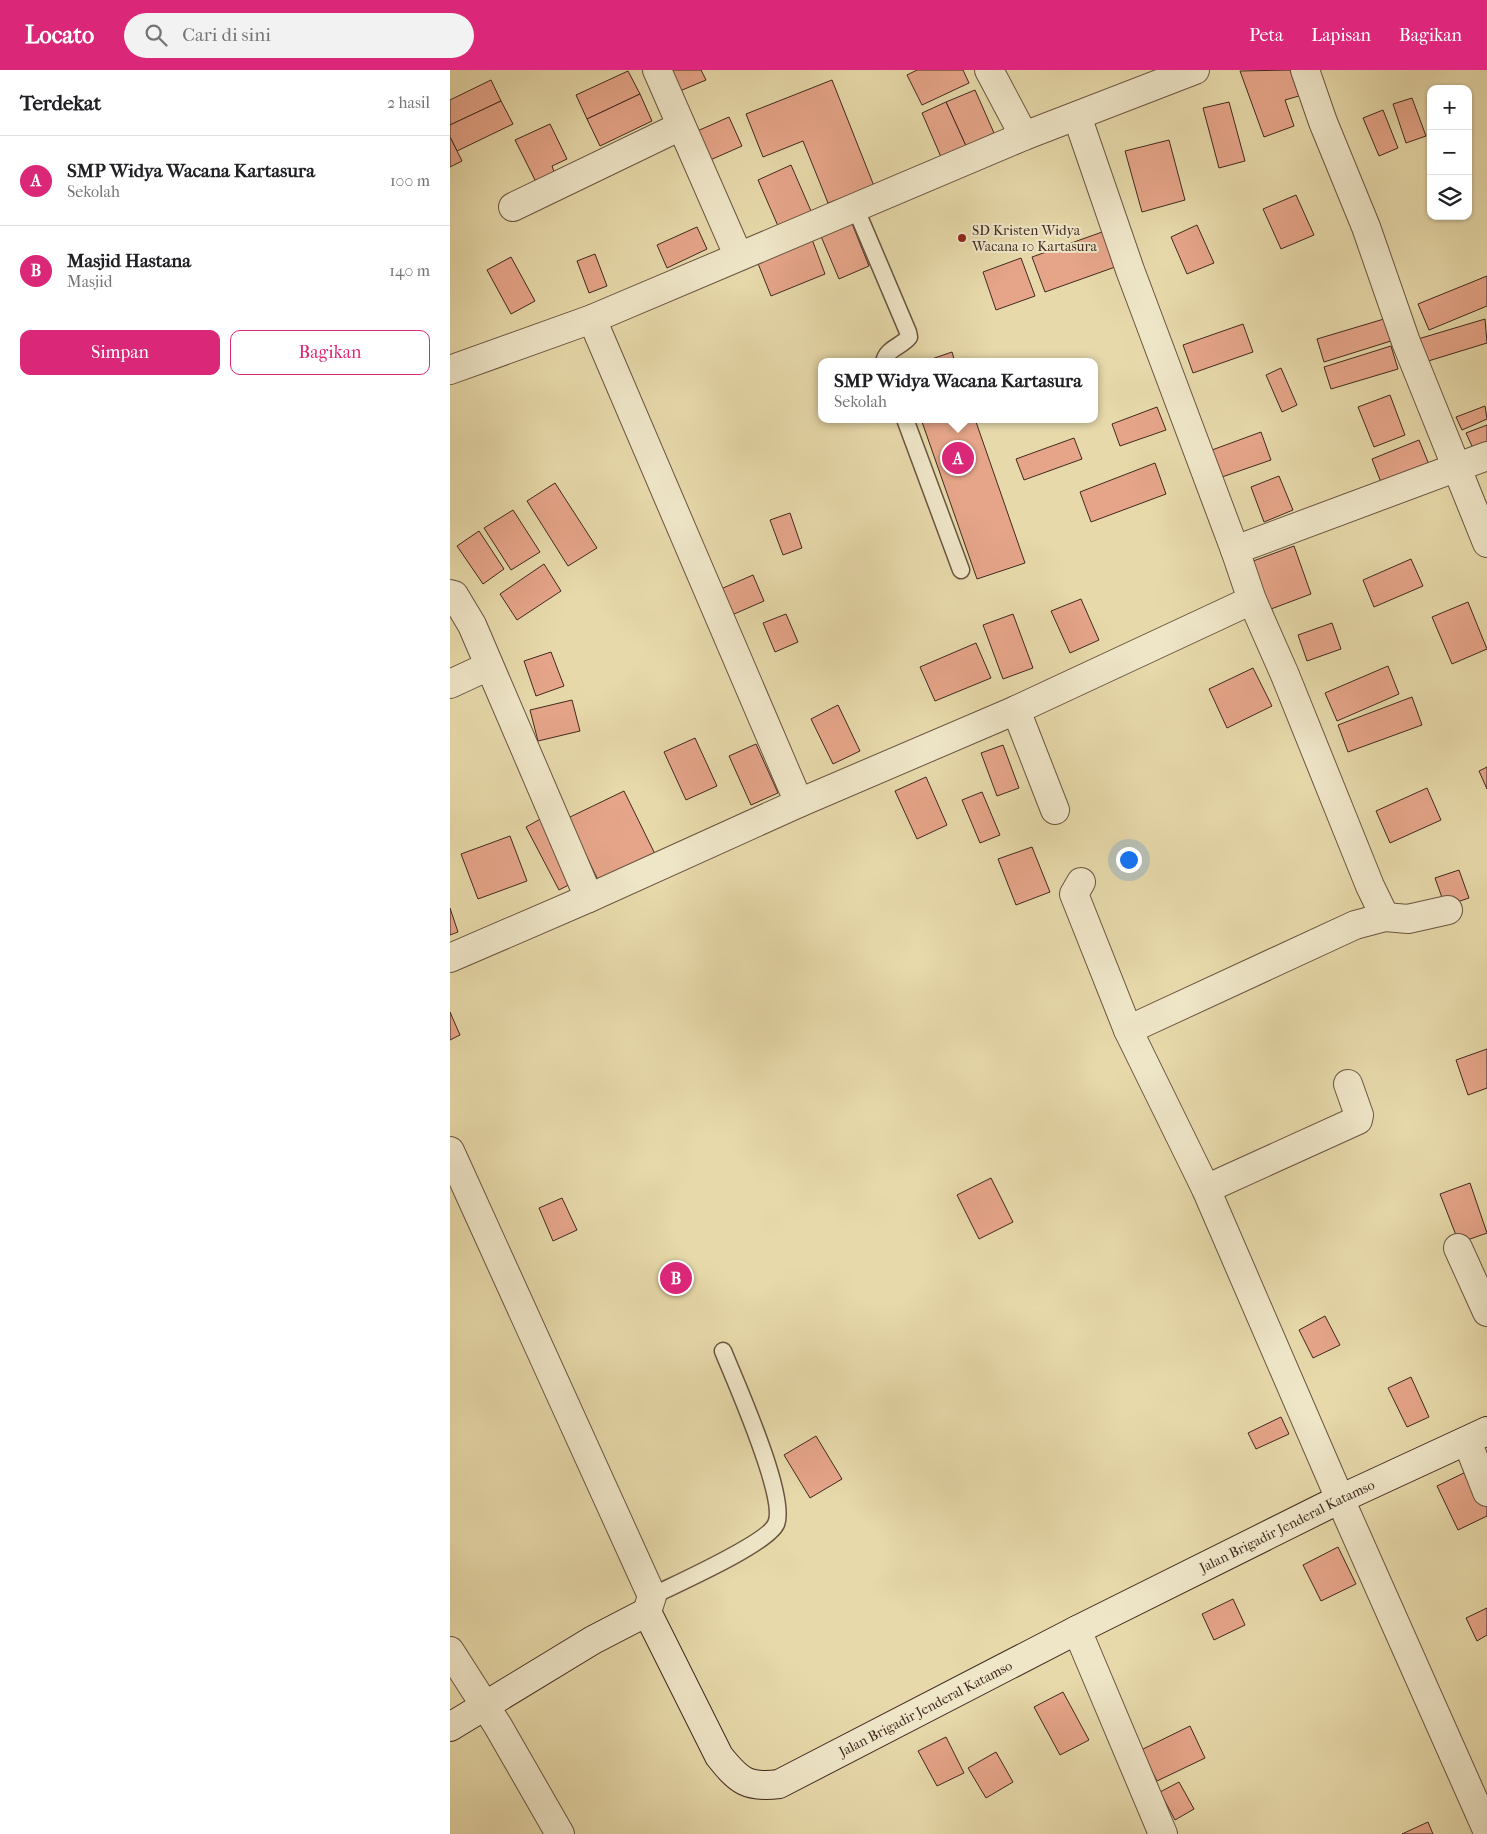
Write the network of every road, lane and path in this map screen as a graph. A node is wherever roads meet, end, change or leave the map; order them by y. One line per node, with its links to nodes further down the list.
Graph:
1 (656, 70): 6 (street)
2 (989, 70): 7 (street)
3 (1195, 70): 5 (street)
4 (1305, 70): 16 (street)
5 (1077, 116): 7 (street); 18 (street)
6 (681, 126): 8 (street); 10 (street)
7 (1024, 136): 9 (street)
8 (513, 207)
9 (855, 207): 10 (street); 12 (lane)
10 (738, 255): 11 (street)
11 (592, 319): 13 (street); 25 (street)
12 (885, 358)
13 (450, 370)
14 (906, 423): 19 (lane)
15 (1487, 456): 16 (street)
16 (1455, 467): 17 (street); 18 (street)
17 (1487, 543)
18 (1235, 550): 21 (street)
19 (961, 570)
20 (450, 594): 22 (street)
21 (1252, 600): 24 (street); 30 (street)
22 (489, 666): 23 (street); 28 (street)
23 (450, 684)
24 (1016, 710): 25 (street); 26 (street)
25 (799, 803): 28 (street)
26 (1055, 810)
27 (1081, 882): 32 (street)
28 (589, 898): 31 (street)
29 (1448, 910): 30 (street)
30 (1385, 917): 32 (street)
31 (450, 958)
32 (1128, 1030): 35 (street)
33 (1348, 1084): 35 (street)
34 (450, 1151): 42 (street, Jalan Brigadir Jenderal Katamso)
35 (1206, 1189): 41 (street)
36 (1458, 1248): 37 (street)
37 (1487, 1312)
38 (723, 1351): 42 (lane)
39 (1477, 1436): 40 (street); 41 (street, Jalan Brigadir Jenderal Katamso)
40 (1487, 1492)
41 (1340, 1499): 43 (street, Jalan Brigadir Jenderal Katamso); 47 (street)
42 (650, 1604): 43 (street, Jalan Brigadir Jenderal Katamso); 45 (street)
43 (1077, 1630): 49 (street)
44 (450, 1651): 45 (street)
45 (483, 1704): 46 (street); 48 (street)
46 (450, 1727)
47 (1487, 1830)
48 (560, 1834)
49 (1163, 1834)

